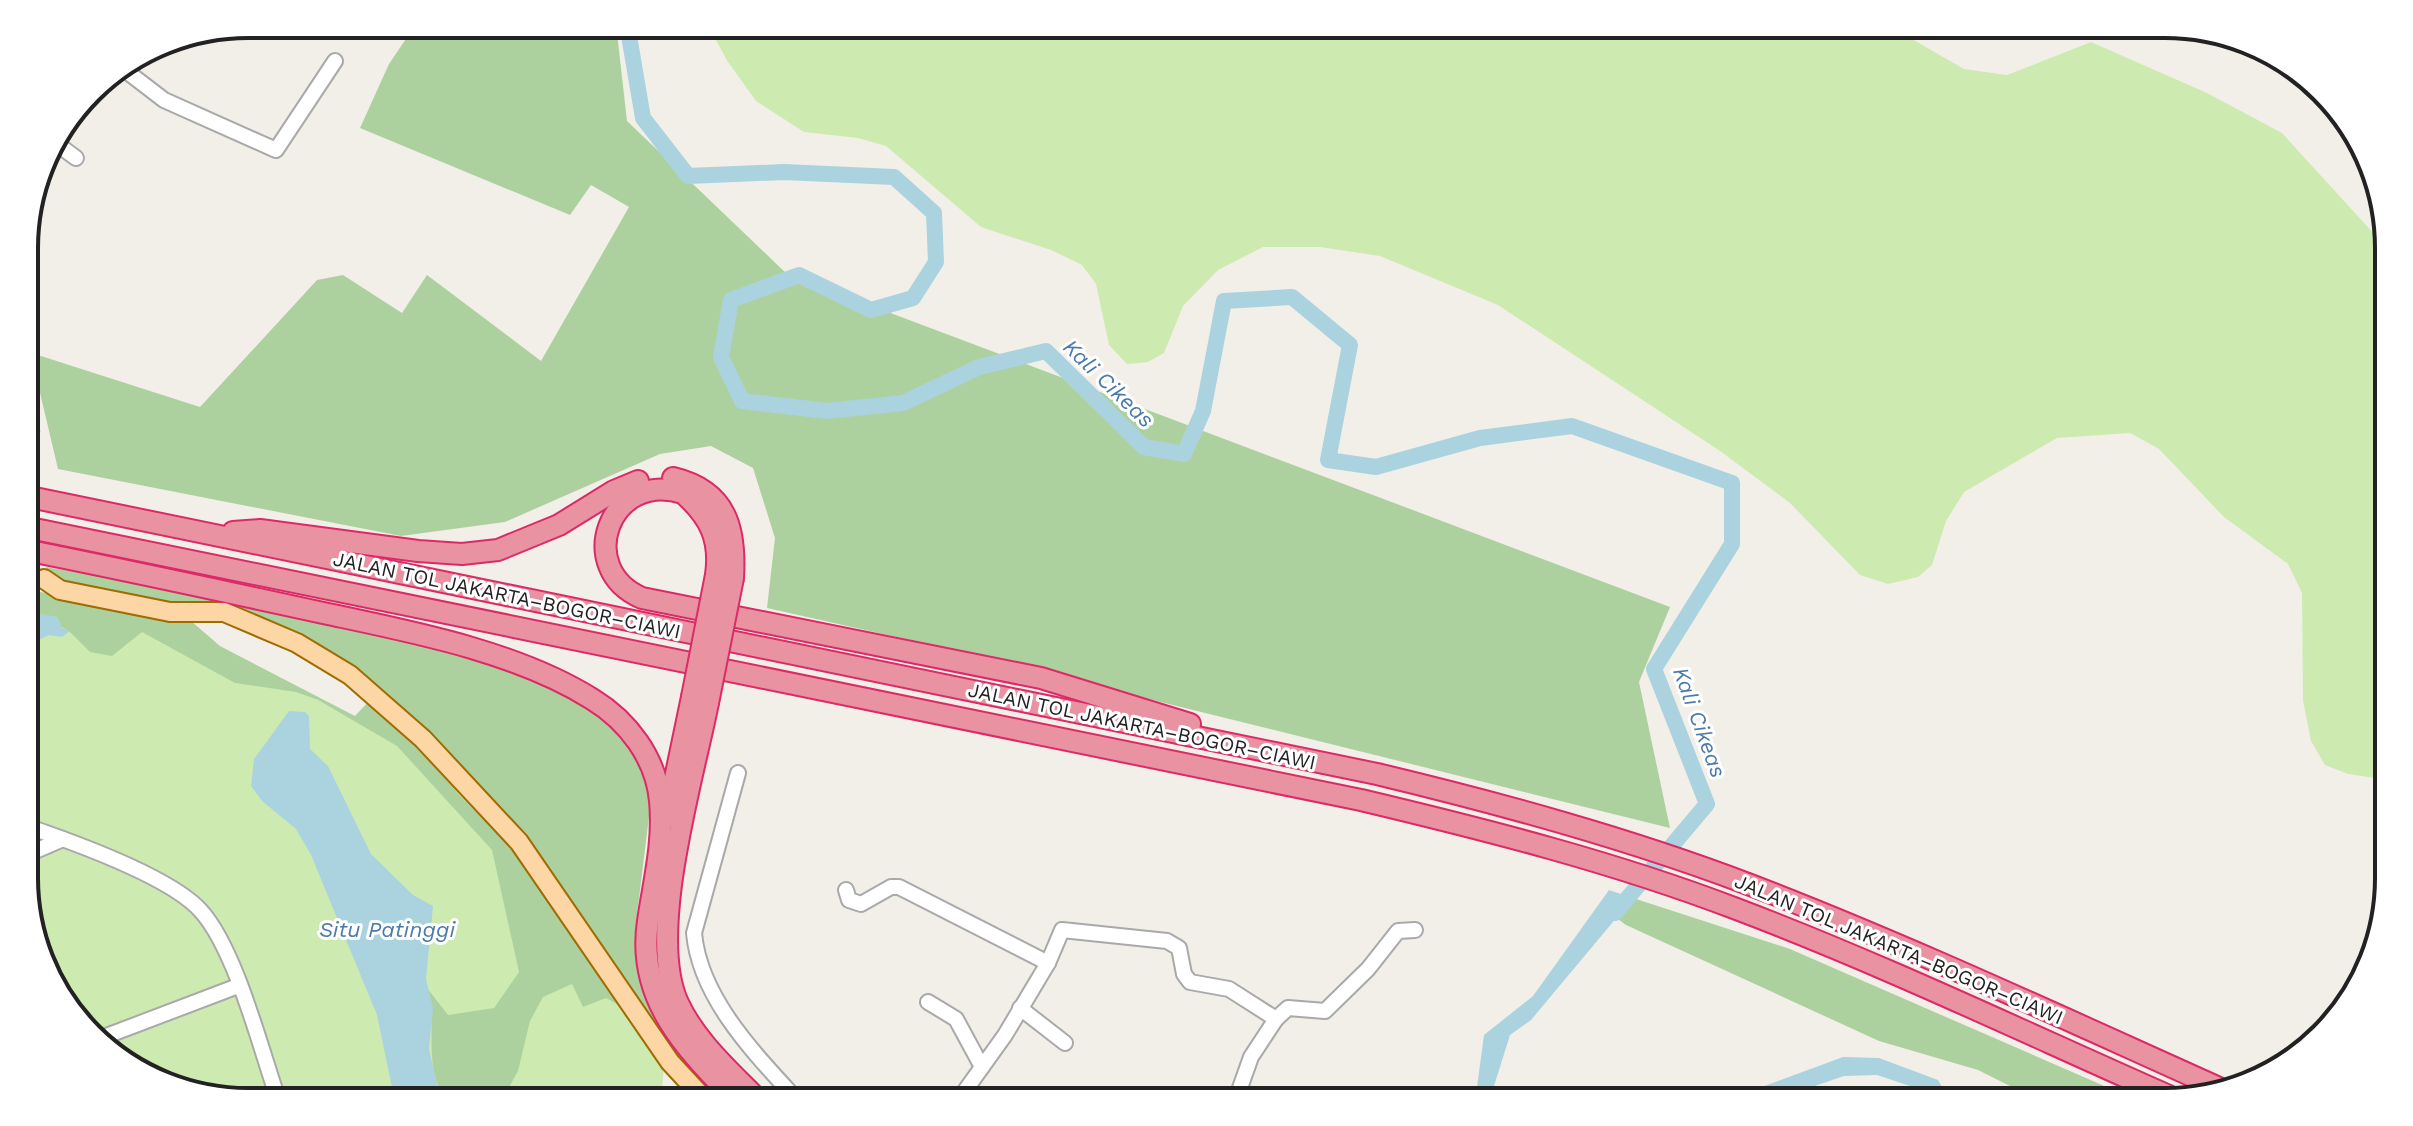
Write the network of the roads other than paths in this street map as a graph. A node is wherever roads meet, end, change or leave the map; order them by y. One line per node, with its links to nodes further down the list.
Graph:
1 (335, 61): 2 (street)
2 (130, 74)
3 (63, 149): 4 (street)
4 (76, 158)
5 (38, 499): 7 (highway, JALAN TOL JAKARTA–BOGOR–CIAWI)
6 (38, 530): 36 (highway, JALAN TOL JAKARTA–BOGOR–CIAWI)
7 (209, 534): 9 (highway); 12 (highway, JALAN TOL JAKARTA–BOGOR–CIAWI)
8 (38, 553): 16 (highway)
9 (724, 576): 11 (highway, bridge); 12 (highway)
10 (44, 579): 30 (main road)
11 (700, 700): 16 (highway); 32 (highway)
12 (1303, 759): 28 (highway, JALAN TOL JAKARTA–BOGOR–CIAWI)
13 (738, 773): 33 (street)
14 (38, 830): 15 (street)
15 (63, 839): 17 (street); 21 (street)
16 (662, 841): 31 (highway)
17 (38, 850)
18 (846, 890): 20 (street)
19 (1415, 930): 24 (street)
20 (1048, 963): 23 (street); 24 (street)
21 (238, 986): 25 (street); 29 (street)
22 (928, 1002): 27 (street)
23 (1020, 1008): 26 (street); 27 (street)
24 (1276, 1019): 35 (street)
25 (109, 1035)
26 (1065, 1043)
27 (982, 1067): 34 (street)
28 (2209, 1083)
29 (274, 1088)
30 (694, 1088)
31 (725, 1088)
32 (747, 1088)
33 (786, 1088)
34 (967, 1088)
35 (1240, 1088)
36 (2151, 1088)

